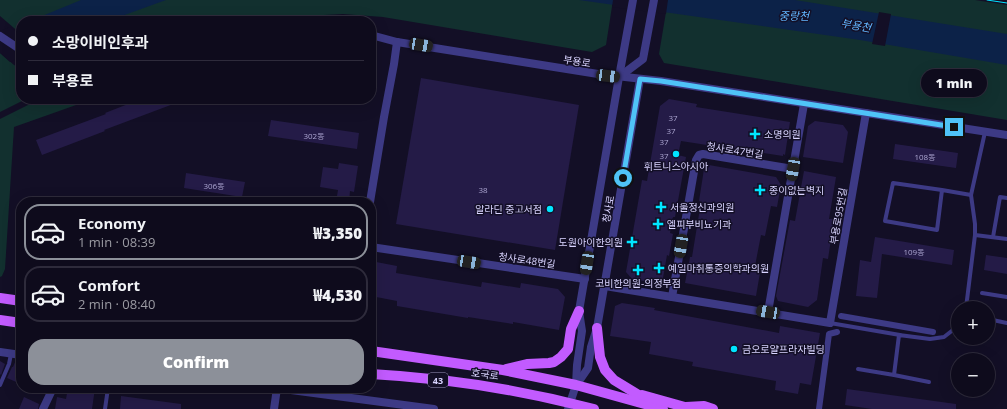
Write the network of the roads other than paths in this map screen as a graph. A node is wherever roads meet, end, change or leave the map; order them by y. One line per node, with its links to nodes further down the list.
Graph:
1 (633, 0): 7 (street, 청사로)
2 (654, 0): 7 (street)
3 (0, 36): 6 (street)
4 (376, 36): 5 (street, 부용로)
5 (397, 42): 7 (street, 부용로); 16 (street)
6 (16, 47)
7 (619, 77): 8 (street, 부용로); 22 (street, 청사로)
8 (640, 79): 9 (street, 부용로); 23 (street, 청사로)
9 (804, 104): 10 (street, 부용로); 13 (street)
10 (866, 113): 11 (street, 부용로); 36 (street, 부용로95번길)
11 (985, 132): 12 (street, 부용로); 15 (lane)
12 (1007, 135)
13 (793, 169): 25 (street, 청사로47번길); 31 (street)
14 (942, 190): 14 (lane); 15 (lane)
15 (971, 195): 18 (lane)
16 (371, 197)
17 (1007, 198): 19 (lane)
18 (975, 235): 19 (lane); 29 (lane)
19 (993, 237): 20 (lane)
20 (1007, 239)
21 (376, 248): 22 (street, 청사로48번길)
22 (585, 279): 30 (street, 청사로)
23 (605, 286): 25 (street); 38 (street, 청사로)
24 (982, 293): 26 (lane)
25 (672, 297): 31 (street)
26 (1007, 297)
27 (0, 298): 28 (main road)
28 (16, 300)
29 (967, 301)
30 (579, 311): 48 (main road, 호국로); 53 (street, 청사로)
31 (768, 312): 36 (street)
32 (841, 316): 40 (street)
33 (0, 320): 35 (main road)
34 (995, 320): 37 (lane)
35 (16, 322)
36 (830, 323): 42 (lane)
37 (1007, 323)
38 (598, 328): 53 (street, 청사로); 58 (main road)
39 (838, 332): 68 (street)
40 (933, 332)
41 (951, 332): 42 (lane)
42 (900, 335): 50 (lane)
43 (0, 352): 45 (street)
44 (376, 352): 48 (main road, 호국로 / 43)
45 (11, 354): 46 (street); 52 (lane)
46 (16, 354)
47 (858, 369): 50 (lane)
48 (503, 370): 53 (main road, 호국로 / 43)
49 (376, 374): 59 (main road, 호국로 / 43)
50 (894, 375): 51 (lane)
51 (929, 382)
52 (0, 385)
53 (576, 385): 59 (street, 청사로); 60 (main road, 호국로 / 43)
54 (51, 393): 62 (street)
55 (107, 393): 63 (lane)
56 (276, 393): 64 (street)
57 (314, 393): 65 (street)
58 (637, 394): 60 (main road); 61 (main road)
59 (569, 406): 66 (main road, 호국로 / 43)
60 (658, 408)
61 (688, 408): 67 (main road)
62 (43, 409)
63 (105, 409)
64 (274, 409)
65 (434, 409)
66 (594, 409)
67 (713, 409)
68 (819, 409)

